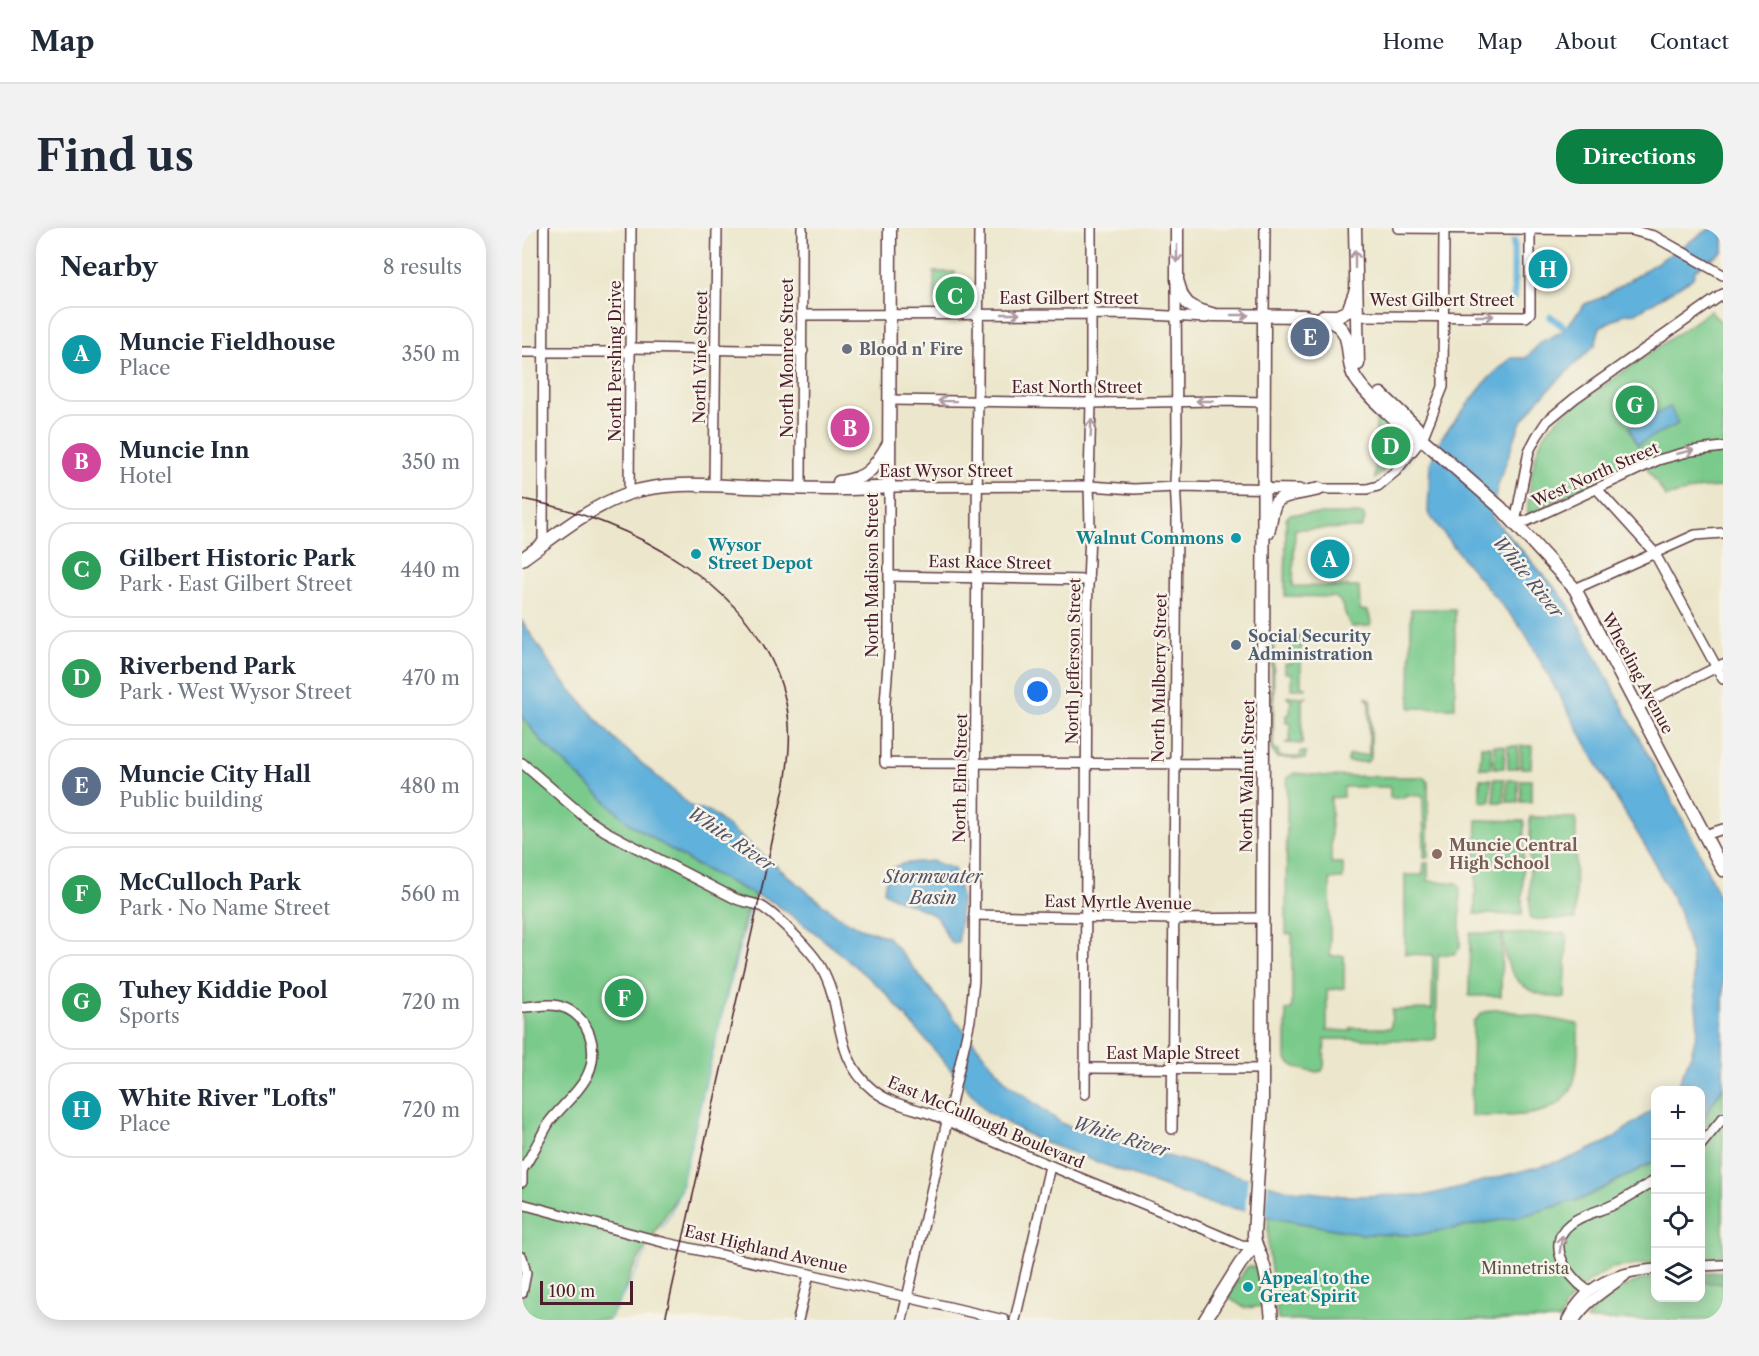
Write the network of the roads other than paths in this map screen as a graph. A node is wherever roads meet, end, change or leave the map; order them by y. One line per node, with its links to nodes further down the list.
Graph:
1 (544, 228): 33 (street)
2 (631, 228): 29 (street, North Pershing Drive)
3 (717, 228): 30 (street, North Vine Street)
4 (802, 228): 21 (street, North Monroe Street)
5 (890, 228): 24 (main road, North Madison Street)
6 (979, 228): 19 (street, North Elm Street)
7 (1091, 228): 20 (street, North Jefferson Street)
8 (1177, 228): 16 (main road, North Mulberry Street, one-way to 16)
9 (1265, 228): 23 (street, North Walnut Street)
10 (1355, 228): 17 (main road, one-way to 10)
11 (1398, 228): 12 (street)
12 (1444, 229): 13 (street); 28 (street, East Wysor Street)
13 (1530, 229): 14 (street); 28 (street, West Gilbert Street, one-way to 13)
14 (1617, 229): 15 (street)
15 (1723, 275)
16 (1177, 280): 22 (main road); 27 (street, North Mulberry Street)
17 (1356, 290): 25 (main road, West Gilbert Street); 26 (main road)
18 (1723, 294): 53 (street)
19 (979, 314): 20 (street, East Gilbert Street, one-way to 20); 24 (street, East Gilbert Street); 35 (street, North Elm Street)
20 (1091, 314): 27 (street, East Gilbert Street); 38 (street, North Jefferson Street)
21 (802, 315): 24 (street, East Gilbert Street); 31 (street, North Monroe Street)
22 (1215, 315): 23 (main road, East Gilbert Street, one-way to 23); 27 (street, East Gilbert Street)
23 (1264, 315): 25 (main road, West Gilbert Street); 37 (main road, North Walnut Street)
24 (890, 316): 34 (main road, North Madison Street)
25 (1299, 316): 39 (main road)
26 (1358, 316): 28 (street, West Gilbert Street); 39 (main road)
27 (1176, 317): 36 (street, North Mulberry Street)
28 (1443, 317): 39 (street, East Wysor Street)
29 (630, 350): 30 (street); 33 (street); 52 (street, North Pershing Drive)
30 (716, 350): 31 (street); 42 (street, North Vine Street)
31 (802, 351): 48 (street, North Monroe Street)
32 (522, 352): 33 (street)
33 (543, 353): 55 (street)
34 (890, 400): 35 (street, East North Street, one-way to 34); 40 (main road, North Madison Street)
35 (979, 401): 38 (street, East North Street); 43 (street, North Elm Street)
36 (1177, 401): 37 (street, East North Street, one-way to 36); 38 (street, East North Street); 46 (street, North Mulberry Street)
37 (1264, 402): 49 (main road, North Walnut Street)
38 (1091, 403): 44 (street, North Jefferson Street, one-way to 38)
39 (1422, 439): 50 (street, East Wysor Street); 53 (main road, Wheeling Avenue)
40 (890, 442): 45 (main road, North Madison Street); 47 (main road)
41 (1723, 447): 51 (street, West North Street, one-way to 41)
42 (714, 486): 48 (main road, East Wysor Street); 52 (main road, East Wysor Street)
43 (977, 486): 44 (street, East Wysor Street); 45 (street, East Wysor Street); 60 (street, North Elm Street)
44 (1089, 486): 46 (street, East Wysor Street); 61 (street, North Jefferson Street)
45 (889, 487): 47 (main road, East Wysor Street); 59 (street, North Madison Street)
46 (1176, 487): 49 (street, East Wysor Street); 69 (street, North Mulberry Street)
47 (814, 488): 48 (main road, East Wysor Street)
48 (801, 489)
49 (1264, 489): 50 (street, East Wysor Street); 56 (main road, North Walnut Street)
50 (1319, 489): 56 (main road)
51 (1597, 489): 53 (street, West North Street); 57 (street)
52 (629, 494): 55 (main road, East Wysor Street)
53 (1515, 523): 62 (main road, Wheeling Avenue)
54 (1723, 532): 57 (street)
55 (543, 544): 58 (main road, East Wysor Street)
56 (1264, 544): 70 (main road, North Walnut Street)
57 (1654, 552): 62 (street); 63 (street)
58 (522, 559)
59 (890, 576): 60 (street, East Race Street); 67 (street, North Madison Street)
60 (977, 577): 61 (street, East Race Street); 67 (street, North Elm Street)
61 (1089, 580): 68 (street, North Jefferson Street)
62 (1575, 589): 65 (main road, Wheeling Avenue)
63 (1720, 665): 64 (street); 65 (street)
64 (1723, 679)
65 (1637, 706): 72 (main road, Wheeling Avenue)
66 (522, 763): 84 (street, East McCullough Boulevard)
67 (975, 763): 68 (street); 74 (street, North Elm Street)
68 (1086, 764): 69 (street); 75 (street, North Jefferson Street)
69 (1174, 765): 70 (street); 77 (street, North Mulberry Street)
70 (1264, 765): 76 (main road, North Walnut Street)
71 (1723, 829): 72 (street)
72 (1705, 835): 73 (main road, Wheeling Avenue)
73 (1723, 870)
74 (974, 915): 75 (street, East Myrtle Avenue); 84 (street, North Elm Street)
75 (1085, 917): 77 (street, East Myrtle Avenue); 79 (street, North Jefferson Street)
76 (1262, 918): 77 (street, East Myrtle Avenue); 81 (main road, North Walnut Street)
77 (1174, 919): 80 (street, North Mulberry Street)
78 (522, 1007): 88 (street)
79 (1085, 1068): 80 (street, East Maple Street); 82 (street, North Jefferson Street)
80 (1172, 1068): 81 (street, East Maple Street); 85 (street, North Mulberry Street)
81 (1262, 1069): 92 (main road, North Walnut Street)
82 (1085, 1094)
83 (1723, 1118): 86 (street)
84 (947, 1120): 87 (street, East McCullough Boulevard); 101 (street, North Elm Street)
85 (1172, 1129)
86 (1705, 1141)
87 (1050, 1167): 92 (street, East McCullough Boulevard); 105 (street)
88 (522, 1168): 89 (street)
89 (522, 1182)
90 (1651, 1183): 99 (street, one-way to 90)
91 (523, 1207): 97 (street, East Highland Avenue)
92 (1254, 1240): 106 (main road); 107 (main road, North Walnut Street)
93 (522, 1257): 100 (street)
94 (1723, 1265): 95 (street)
95 (1705, 1266)
96 (1651, 1270): 98 (street)
97 (809, 1274): 101 (street, East Highland Avenue); 102 (street)
98 (1627, 1274): 99 (street); 109 (street)
99 (1588, 1291): 108 (street)
100 (522, 1293)
101 (907, 1297): 103 (street, North Elm Street); 104 (street, East Highland Avenue)
102 (798, 1320)
103 (902, 1320)
104 (1004, 1320)
105 (1015, 1320)
106 (1205, 1320)
107 (1272, 1320)
108 (1567, 1320)
109 (1575, 1320)

